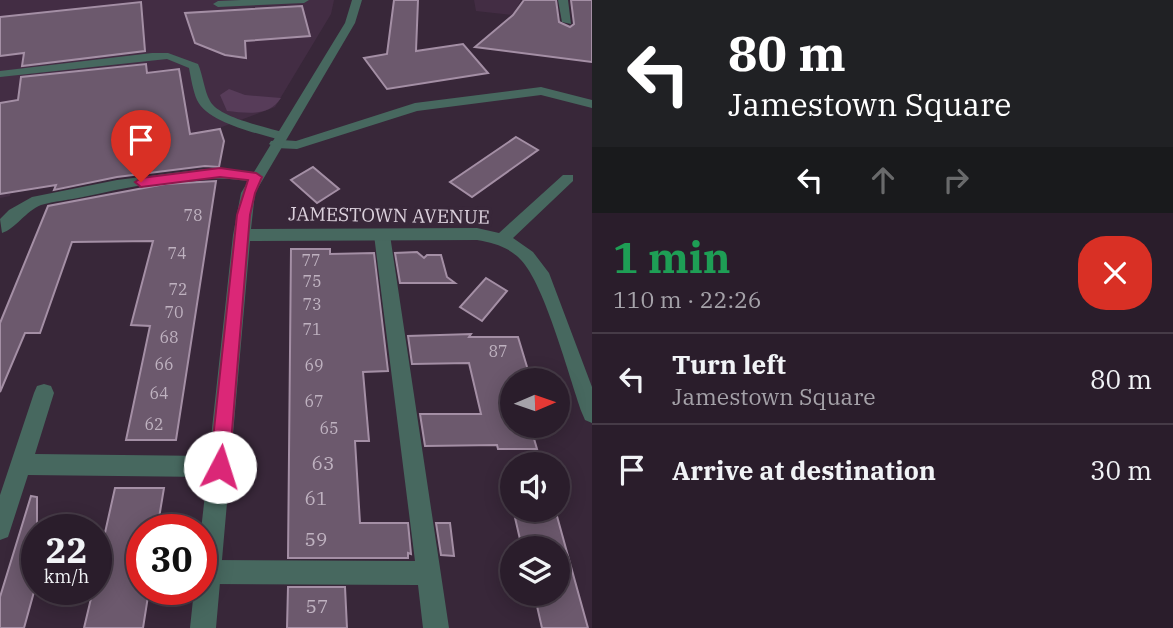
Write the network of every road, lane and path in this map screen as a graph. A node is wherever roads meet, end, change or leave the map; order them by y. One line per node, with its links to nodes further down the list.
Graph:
1 (304, 0): 4 (street)
2 (357, 0): 8 (street)
3 (563, 0): 5 (street)
4 (218, 5)
5 (567, 22)
6 (0, 74): 8 (street)
7 (592, 104): 8 (street)
8 (279, 140): 9 (street)
9 (256, 177): 11 (street); 12 (street)
10 (568, 178): 14 (street)
11 (1, 229)
12 (242, 234): 13 (street, JAMESTOWN AVENUE); 18 (street)
13 (382, 235): 14 (street, JAMESTOWN AVENUE); 22 (street)
14 (503, 238): 16 (street, JAMESTOWN AVENUE)
15 (44, 393): 17 (street)
16 (592, 413)
17 (22, 464): 18 (street); 20 (street)
18 (220, 467): 19 (street)
19 (215, 514)
20 (0, 528)
21 (217, 572): 22 (street)
22 (429, 573): 25 (street)
23 (205, 605): 24 (street)
24 (203, 628)
25 (436, 628)

